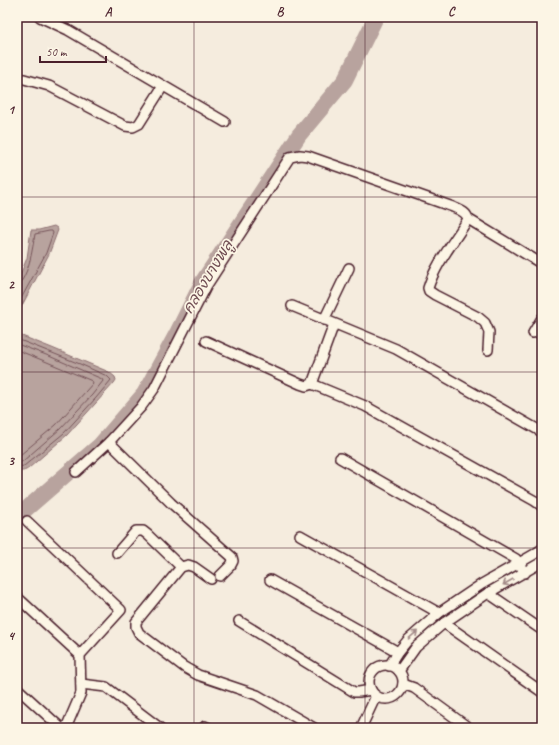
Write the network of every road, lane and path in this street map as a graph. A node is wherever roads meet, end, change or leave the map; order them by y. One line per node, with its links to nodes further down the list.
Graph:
1 (40, 17): 3 (street)
2 (17, 77): 3 (street)
3 (163, 86): 4 (street)
4 (225, 122)
5 (468, 219): 6 (street); 14 (street); 17 (street)
6 (542, 264)
7 (349, 268): 10 (street)
8 (292, 306): 10 (street)
9 (542, 318): 12 (street)
10 (324, 320): 11 (street)
11 (334, 324): 15 (street); 16 (street)
12 (533, 333)
13 (206, 341): 15 (street)
14 (488, 350)
15 (312, 384): 20 (street)
16 (542, 432)
17 (110, 442): 19 (street); 27 (street)
18 (340, 458): 25 (street)
19 (76, 472)
20 (542, 506)
21 (27, 521): 37 (street)
22 (300, 535): 32 (street)
23 (542, 549): 25 (street)
24 (116, 553): 27 (street)
25 (518, 563): 28 (street); 32 (street)
26 (541, 564): 28 (street)
27 (181, 567): 49 (street)
28 (525, 573): 30 (street, one-way to 30)
29 (270, 580): 36 (street)
30 (488, 593): 34 (street); 35 (street)
31 (17, 598): 37 (street)
32 (439, 613): 36 (street, one-way to 32)
33 (239, 621): 44 (street)
34 (444, 623): 39 (street); 43 (street)
35 (542, 630)
36 (398, 652): 38 (street)
37 (80, 655): 40 (street)
38 (389, 666): 39 (street); 44 (street)
39 (399, 671): 41 (street)
40 (81, 684): 45 (street); 47 (street)
41 (403, 684): 44 (street); 51 (street)
42 (17, 688): 46 (street)
43 (542, 692)
44 (373, 693): 50 (street)
45 (150, 725): 48 (street)
46 (61, 728)
47 (66, 728)
48 (160, 728)
49 (314, 728)
50 (361, 728)
51 (469, 728)

